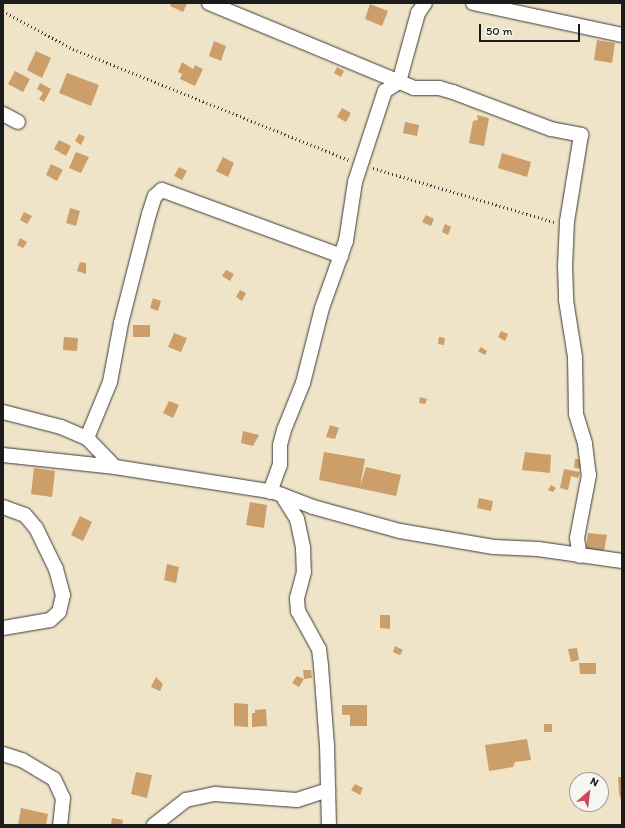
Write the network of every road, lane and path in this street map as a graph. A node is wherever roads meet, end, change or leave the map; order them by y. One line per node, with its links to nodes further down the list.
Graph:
1 (209, 3): 6 (street)
2 (425, 3): 7 (street)
3 (472, 3): 5 (street)
4 (3, 11): 11 (path)
5 (622, 35)
6 (380, 74): 7 (street); 8 (street)
7 (399, 82): 8 (street); 12 (street)
8 (385, 91): 11 (street)
9 (3, 114): 10 (street)
10 (18, 122)
11 (362, 165): 12 (path); 13 (street)
12 (567, 226): 20 (street)
13 (341, 256): 15 (street); 18 (street)
14 (3, 412): 15 (street)
15 (87, 438): 17 (street)
16 (3, 455): 17 (street)
17 (115, 468): 18 (street)
18 (276, 493): 20 (street); 24 (street)
19 (3, 507): 22 (street)
20 (580, 556): 21 (street)
21 (622, 561)
22 (3, 628)
23 (3, 754): 25 (street)
24 (328, 790): 26 (street); 27 (street)
25 (62, 822)
26 (154, 825)
27 (329, 825)

